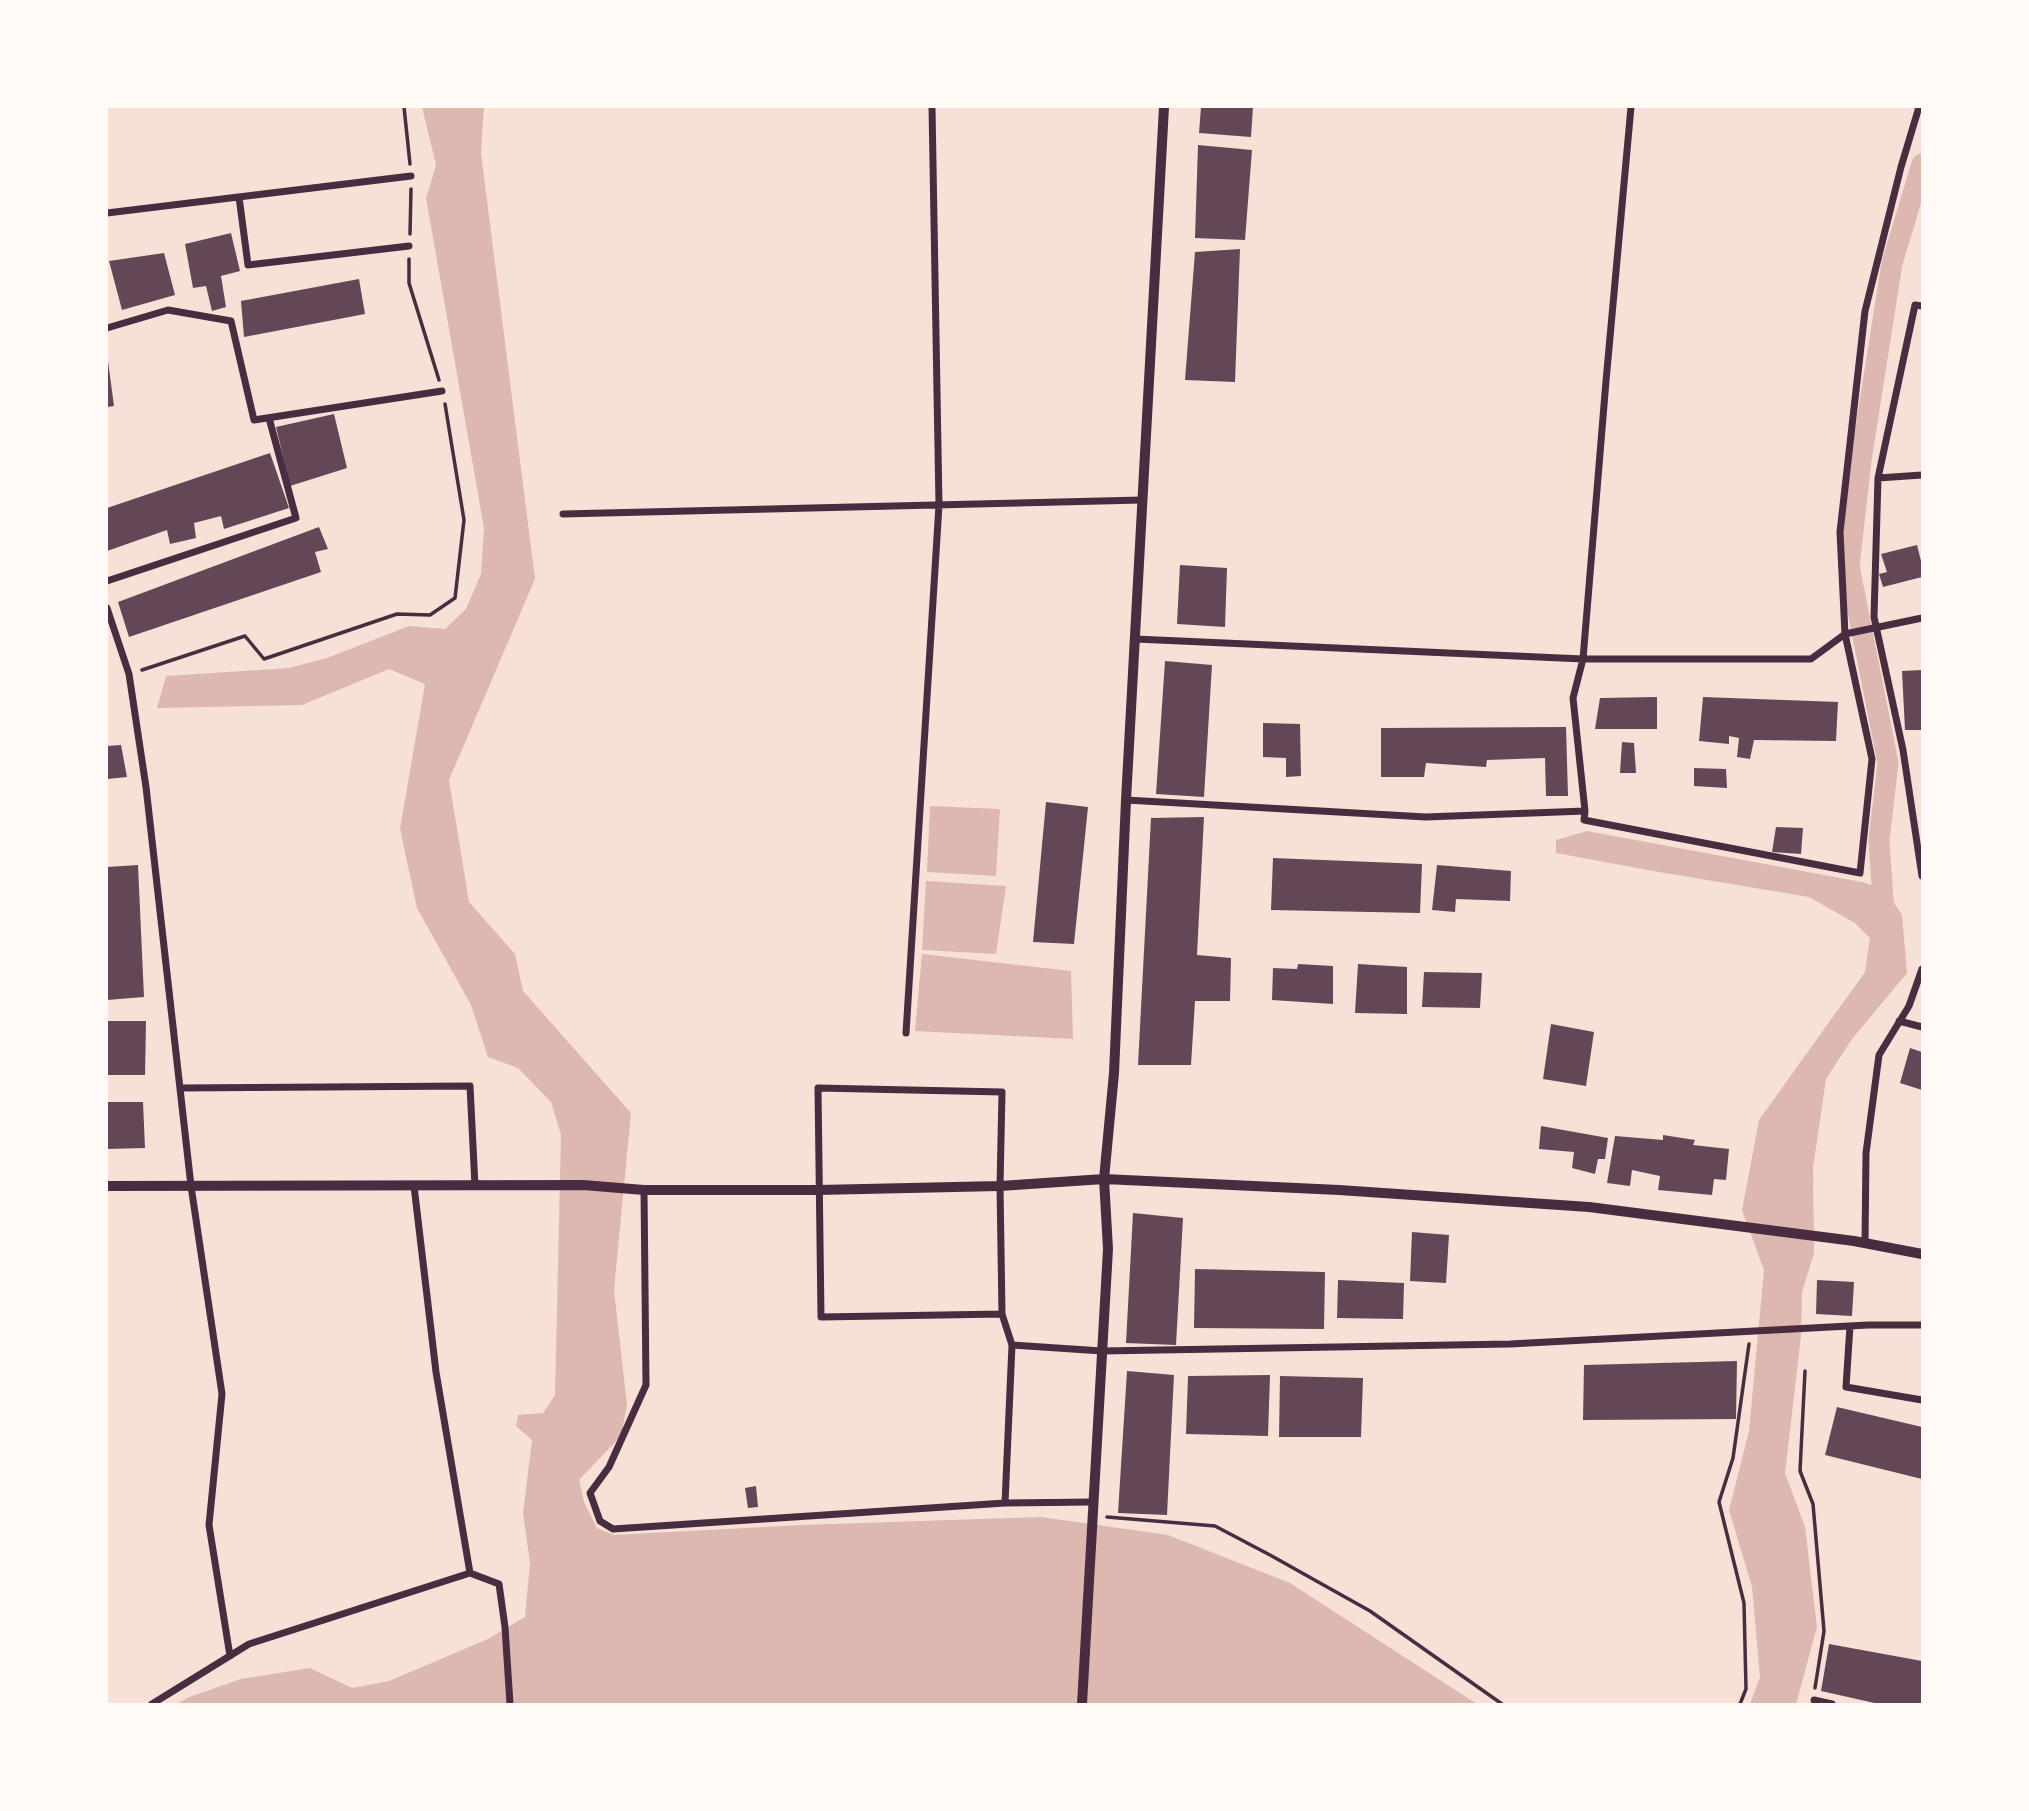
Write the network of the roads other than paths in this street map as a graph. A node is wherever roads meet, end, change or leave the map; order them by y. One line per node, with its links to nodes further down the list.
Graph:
1 (932, 107): 16 (street)
2 (1164, 107): 15 (street)
3 (1631, 107): 24 (street)
4 (1919, 107): 22 (street)
5 (411, 176): 6 (street)
6 (239, 197): 7 (street); 8 (street)
7 (107, 213)
8 (410, 246)
9 (1922, 306): 14 (street)
10 (107, 328): 12 (street)
11 (442, 391): 12 (street)
12 (269, 418): 18 (street)
13 (1922, 475): 14 (street)
14 (1878, 478): 21 (street)
15 (1142, 500): 16 (street); 23 (street)
16 (939, 505): 17 (street); 31 (street)
17 (563, 514)
18 (107, 581)
19 (107, 608): 32 (street)
20 (1922, 618): 21 (street)
21 (1877, 628): 22 (street); 27 (street)
22 (1845, 634): 24 (street); 26 (street)
23 (1135, 639): 24 (street); 25 (street)
24 (1583, 659): 26 (street)
25 (1125, 800): 26 (street); 33 (street)
26 (1585, 811)
27 (1922, 876)
28 (1922, 970): 29 (street)
29 (1899, 1021): 30 (street); 41 (street)
30 (1922, 1027)
31 (906, 1033)
32 (180, 1088): 35 (street); 37 (street)
33 (1104, 1179): 38 (street); 41 (street); 47 (street)
34 (107, 1186): 35 (street)
35 (191, 1186): 36 (street); 52 (street)
36 (414, 1186): 37 (street); 51 (street)
37 (475, 1186): 39 (street)
38 (1000, 1186): 40 (street); 40 (street); 43 (street)
39 (644, 1190): 40 (street); 50 (street)
40 (818, 1190): 43 (street)
41 (1859, 1242): 42 (street)
42 (1922, 1254)
43 (1002, 1314): 46 (street)
44 (1922, 1325): 45 (street)
45 (1850, 1326): 47 (street); 48 (street)
46 (1012, 1345): 47 (street); 50 (street)
47 (1102, 1351): 49 (street)
48 (1922, 1400)
49 (1093, 1502): 50 (street); 56 (street)
50 (1005, 1503)
51 (470, 1573): 52 (street); 55 (street)
52 (230, 1656): 54 (street)
53 (1814, 1700): 57 (street)
54 (152, 1704)
55 (510, 1704)
56 (1082, 1704)
57 (1832, 1704)

